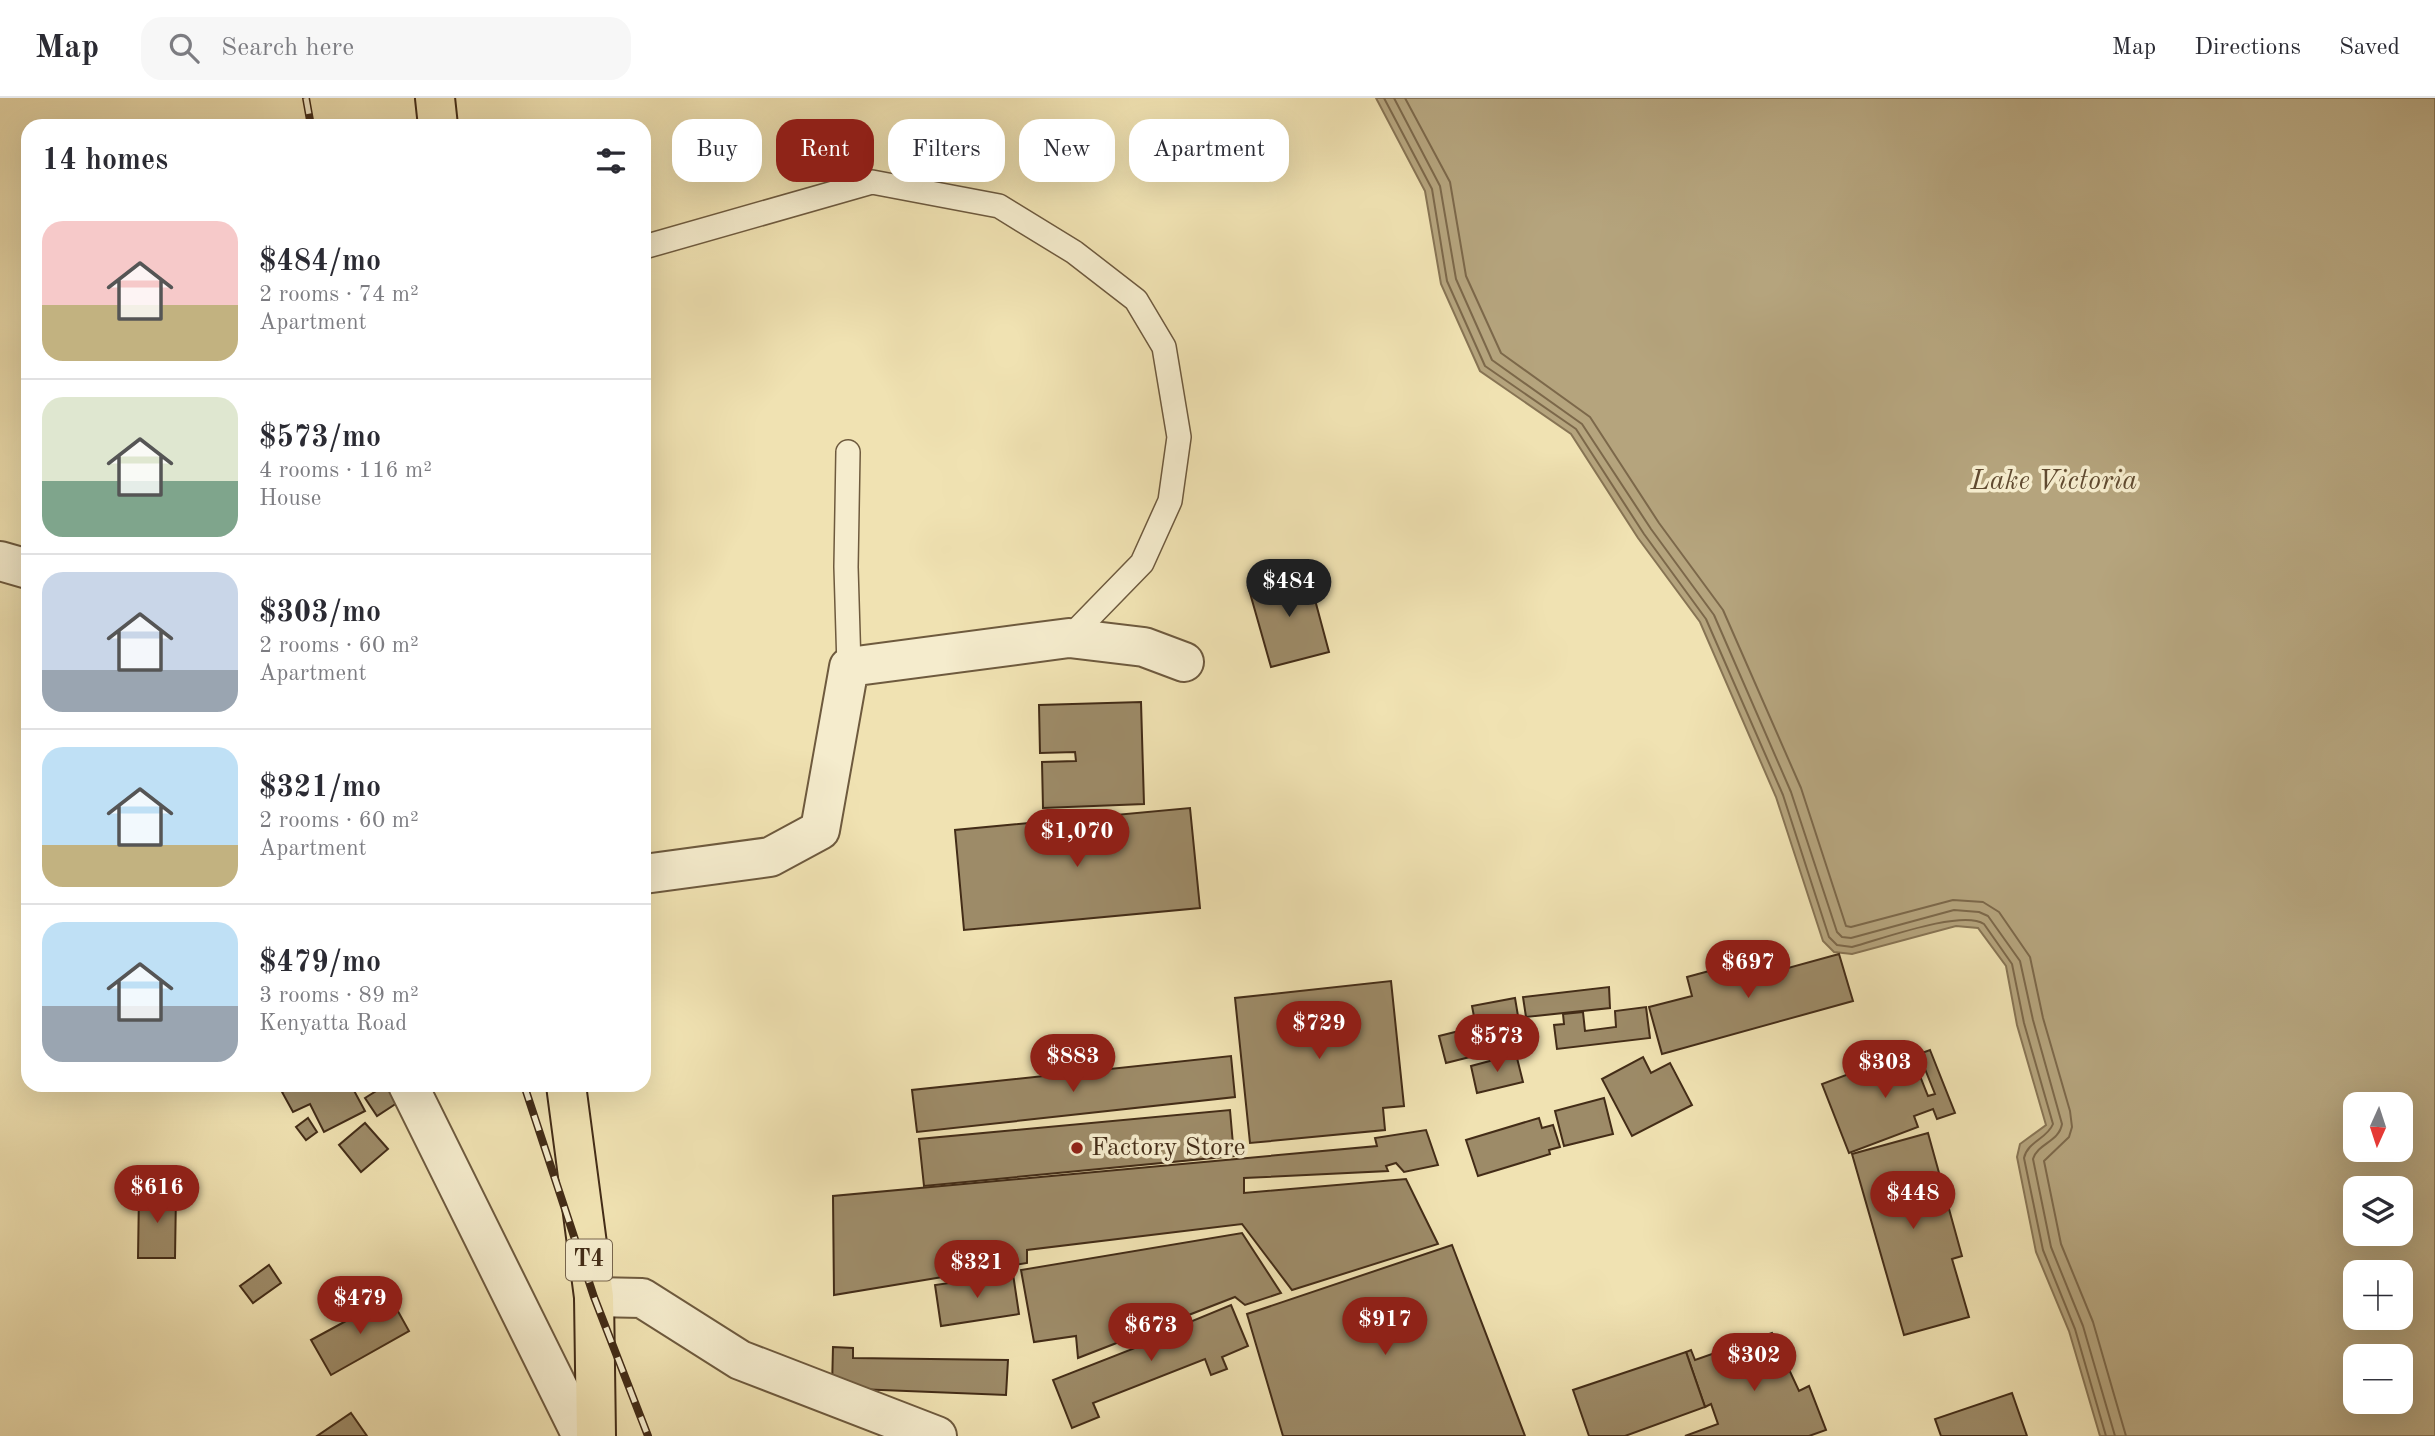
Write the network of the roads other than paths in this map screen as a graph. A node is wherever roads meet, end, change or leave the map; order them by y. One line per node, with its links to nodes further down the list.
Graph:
1 (435, 98): 2 (highway)
2 (437, 119)
3 (651, 245): 7 (lane)
4 (848, 452): 9 (lane)
5 (0, 561): 6 (street)
6 (21, 567)
7 (1069, 638): 8 (street); 9 (street)
8 (1184, 662)
9 (849, 667): 10 (street)
10 (651, 873)
11 (411, 1092): 14 (street)
12 (567, 1092): 13 (highway, T4)
13 (594, 1297): 15 (highway, T4); 16 (street)
14 (582, 1436)
15 (596, 1436)
16 (937, 1436)

